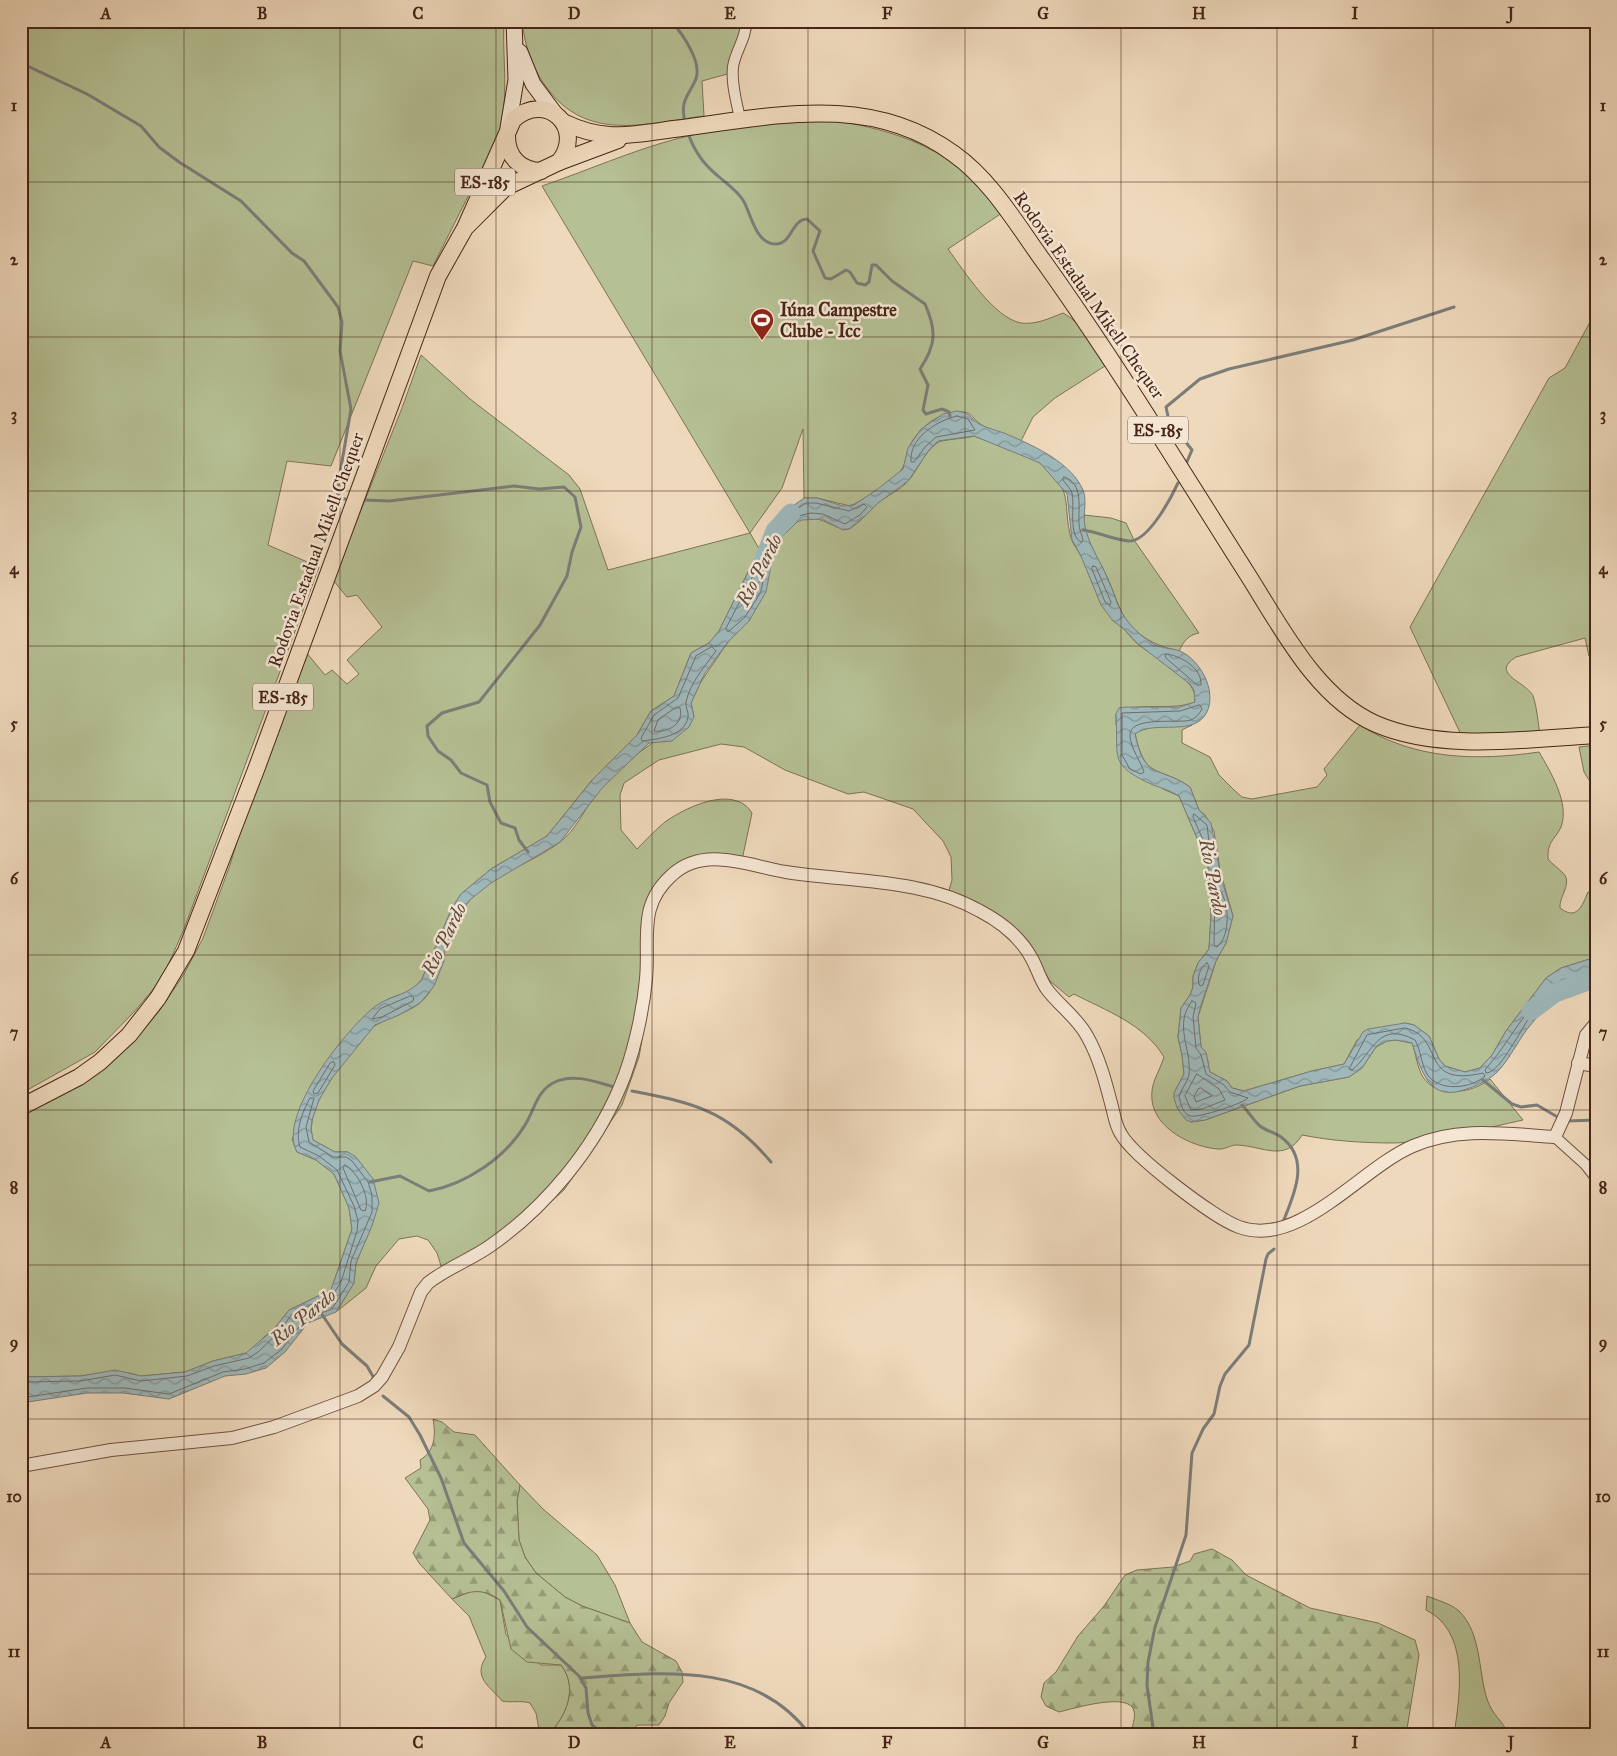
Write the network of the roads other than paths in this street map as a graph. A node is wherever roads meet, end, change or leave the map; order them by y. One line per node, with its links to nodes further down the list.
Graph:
1 (746, 21): 4 (street)
2 (514, 27): 3 (main road); 5 (main road)
3 (559, 118): 5 (main road, ES-185); 6 (main road, ES-185); 7 (main road)
4 (740, 119): 6 (main road, Rodovia Estadual Mikell Chequer / ES-185); 10 (main road, Rodovia Estadual Mikell Chequer / ES-185)
5 (507, 132): 8 (main road, ES-185); 9 (main road, ES-185)
6 (630, 136): 7 (main road, ES-185)
7 (559, 162): 8 (main road, ES-185)
8 (541, 171): 9 (main road, ES-185)
9 (465, 228): 14 (main road, Rodovia Estadual Mikell Chequer / ES-185)
10 (1596, 735)
11 (1596, 1023): 12 (street)
12 (1578, 1063): 13 (street); 15 (street)
13 (1596, 1066)
14 (21, 1107)
15 (1554, 1138): 16 (street); 17 (street)
16 (1596, 1178)
17 (21, 1466)

